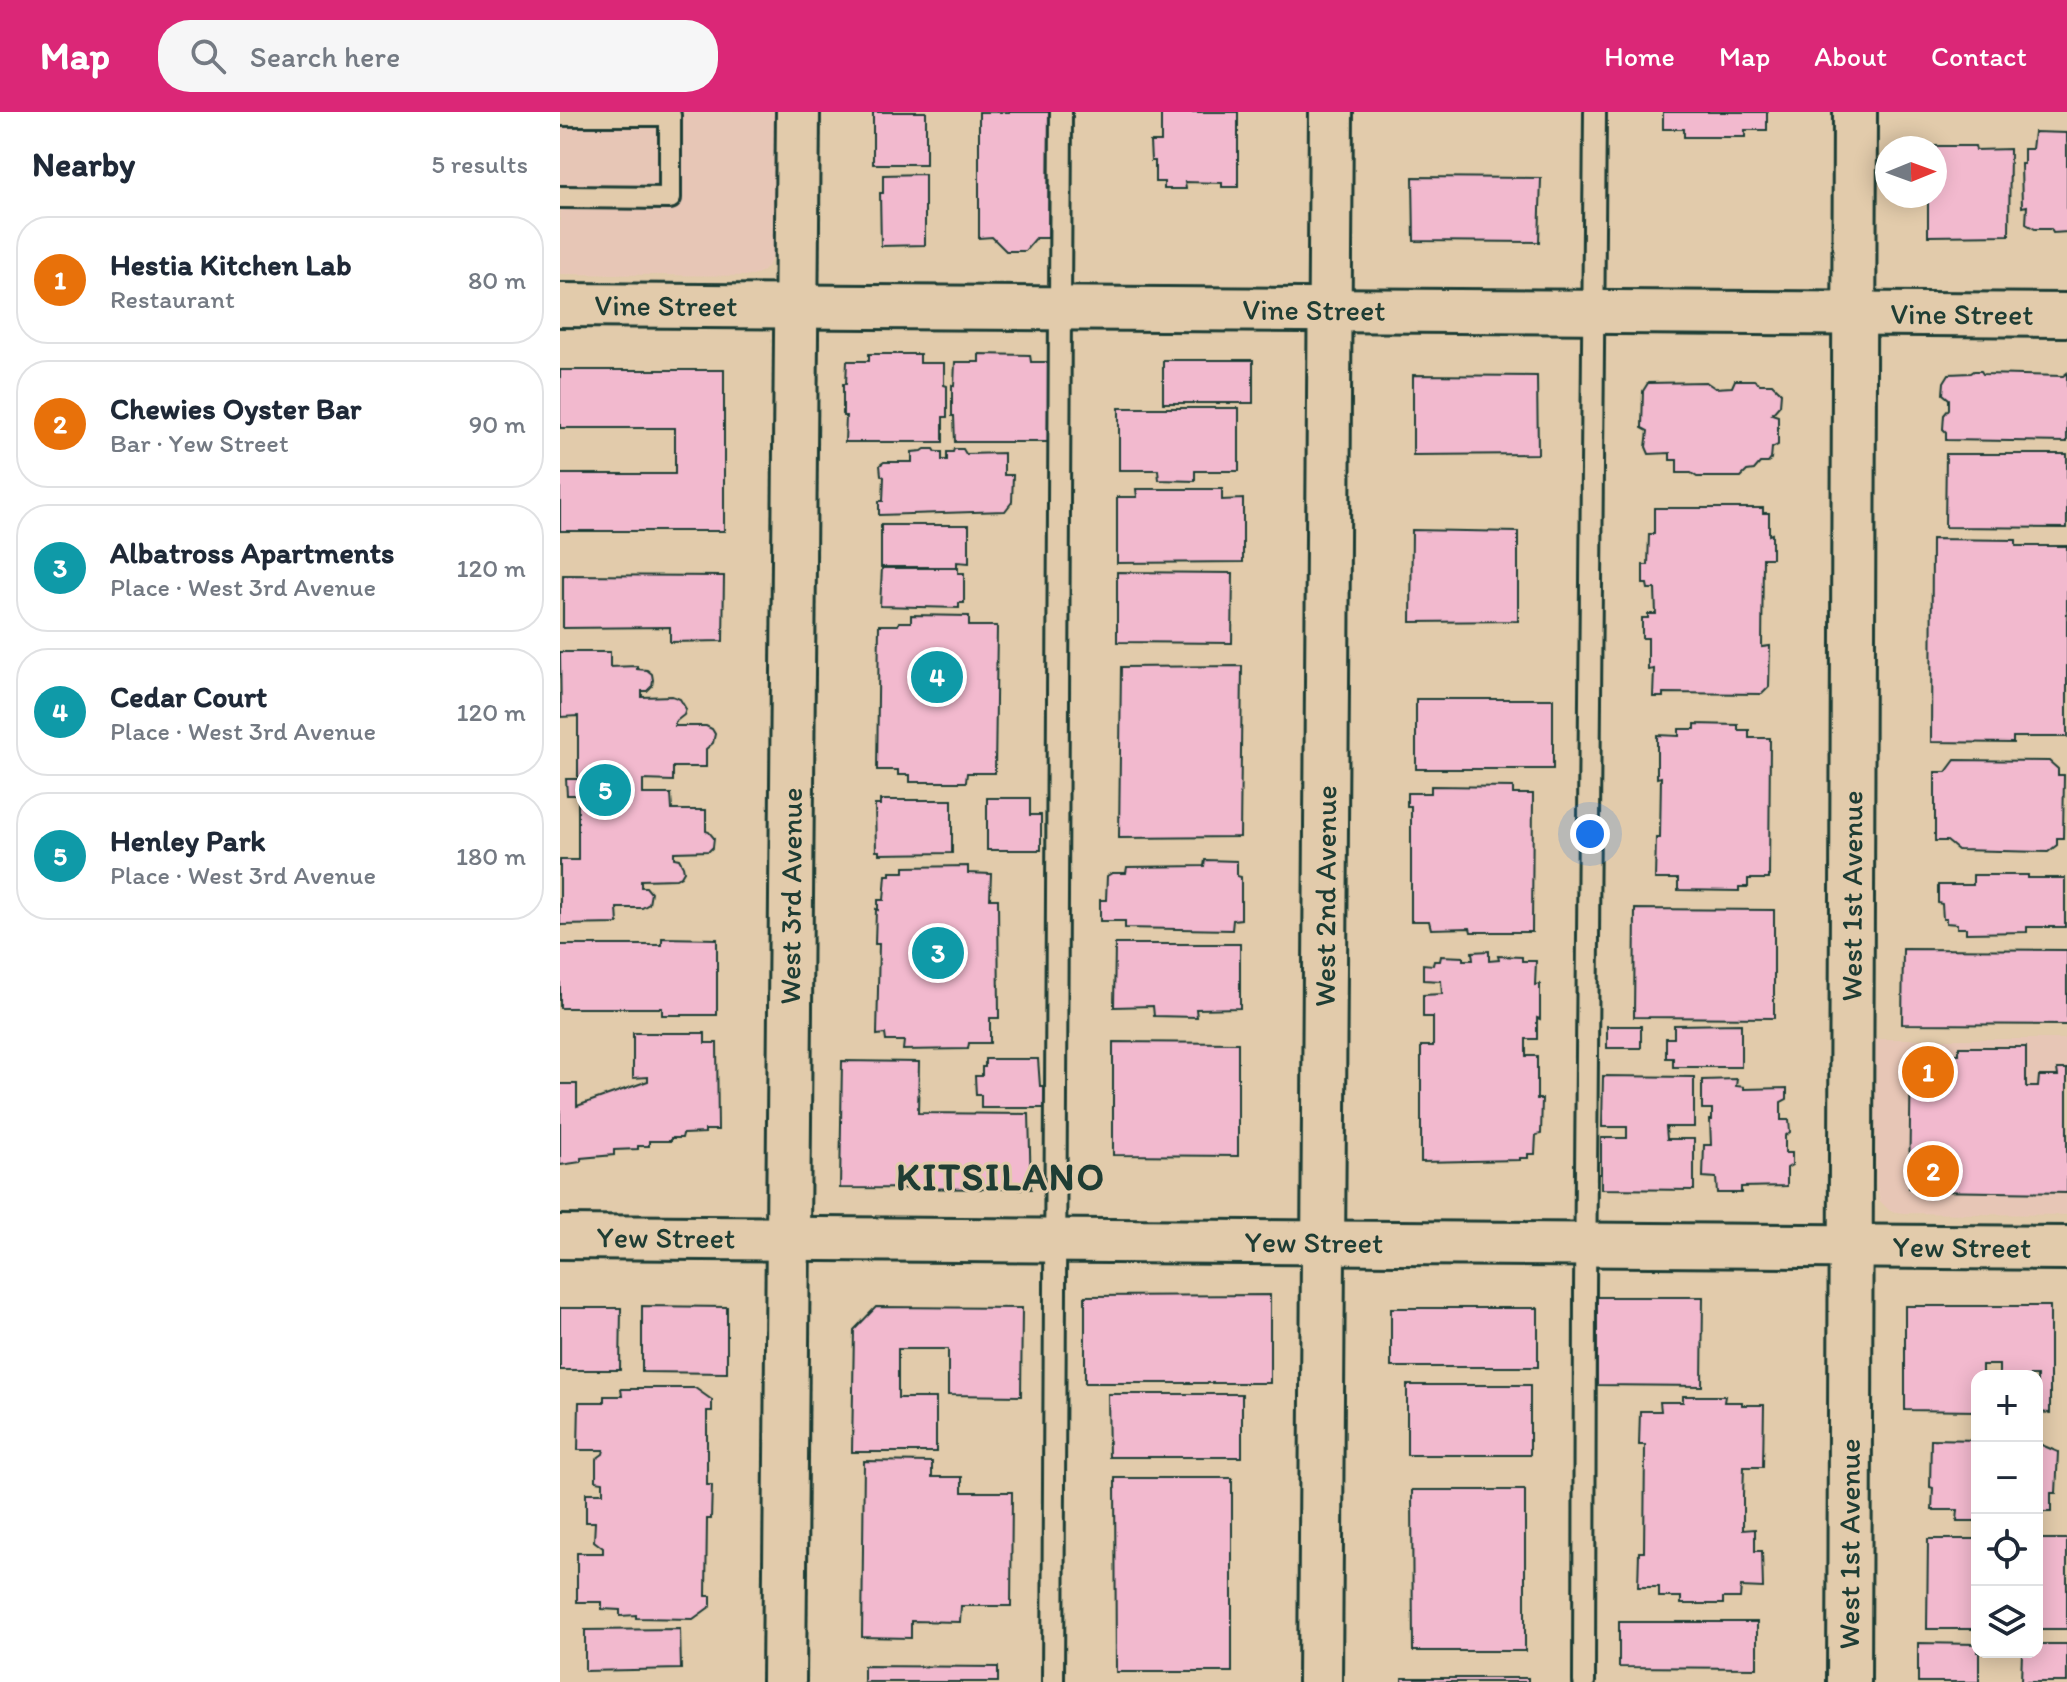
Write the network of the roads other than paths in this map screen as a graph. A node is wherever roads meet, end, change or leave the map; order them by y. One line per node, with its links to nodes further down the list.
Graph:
1 (798, 112): 9 (street, West 3rd Avenue)
2 (1061, 112): 10 (lane)
3 (1331, 112): 11 (street, West 2nd Avenue)
4 (1595, 112): 12 (lane)
5 (1855, 112): 13 (street, West 1st Avenue)
6 (560, 115): 7 (lane)
7 (560, 197)
8 (560, 305): 9 (street, Vine Street)
9 (797, 307): 10 (street, Vine Street); 16 (street, West 3rd Avenue)
10 (1061, 308): 11 (street, Vine Street); 17 (lane)
11 (1331, 310): 12 (street, Vine Street); 18 (street, West 2nd Avenue)
12 (1594, 312): 13 (street, Vine Street); 19 (lane)
13 (1854, 314): 14 (street, Vine Street); 20 (street, West 1st Avenue)
14 (2067, 315)
15 (560, 1237): 16 (street, Yew Street)
16 (789, 1239): 17 (street, Yew Street); 22 (street, West 3rd Avenue)
17 (1054, 1241): 18 (street, Yew Street); 23 (lane)
18 (1323, 1243): 19 (street, Yew Street); 24 (street, West 2nd Avenue)
19 (1586, 1245): 20 (street, Yew Street); 25 (lane)
20 (1851, 1247): 21 (street, Yew Street); 26 (street, West 1st Avenue)
21 (2067, 1248)
22 (784, 1682)
23 (1053, 1682)
24 (1320, 1682)
25 (1584, 1682)
26 (1849, 1682)

